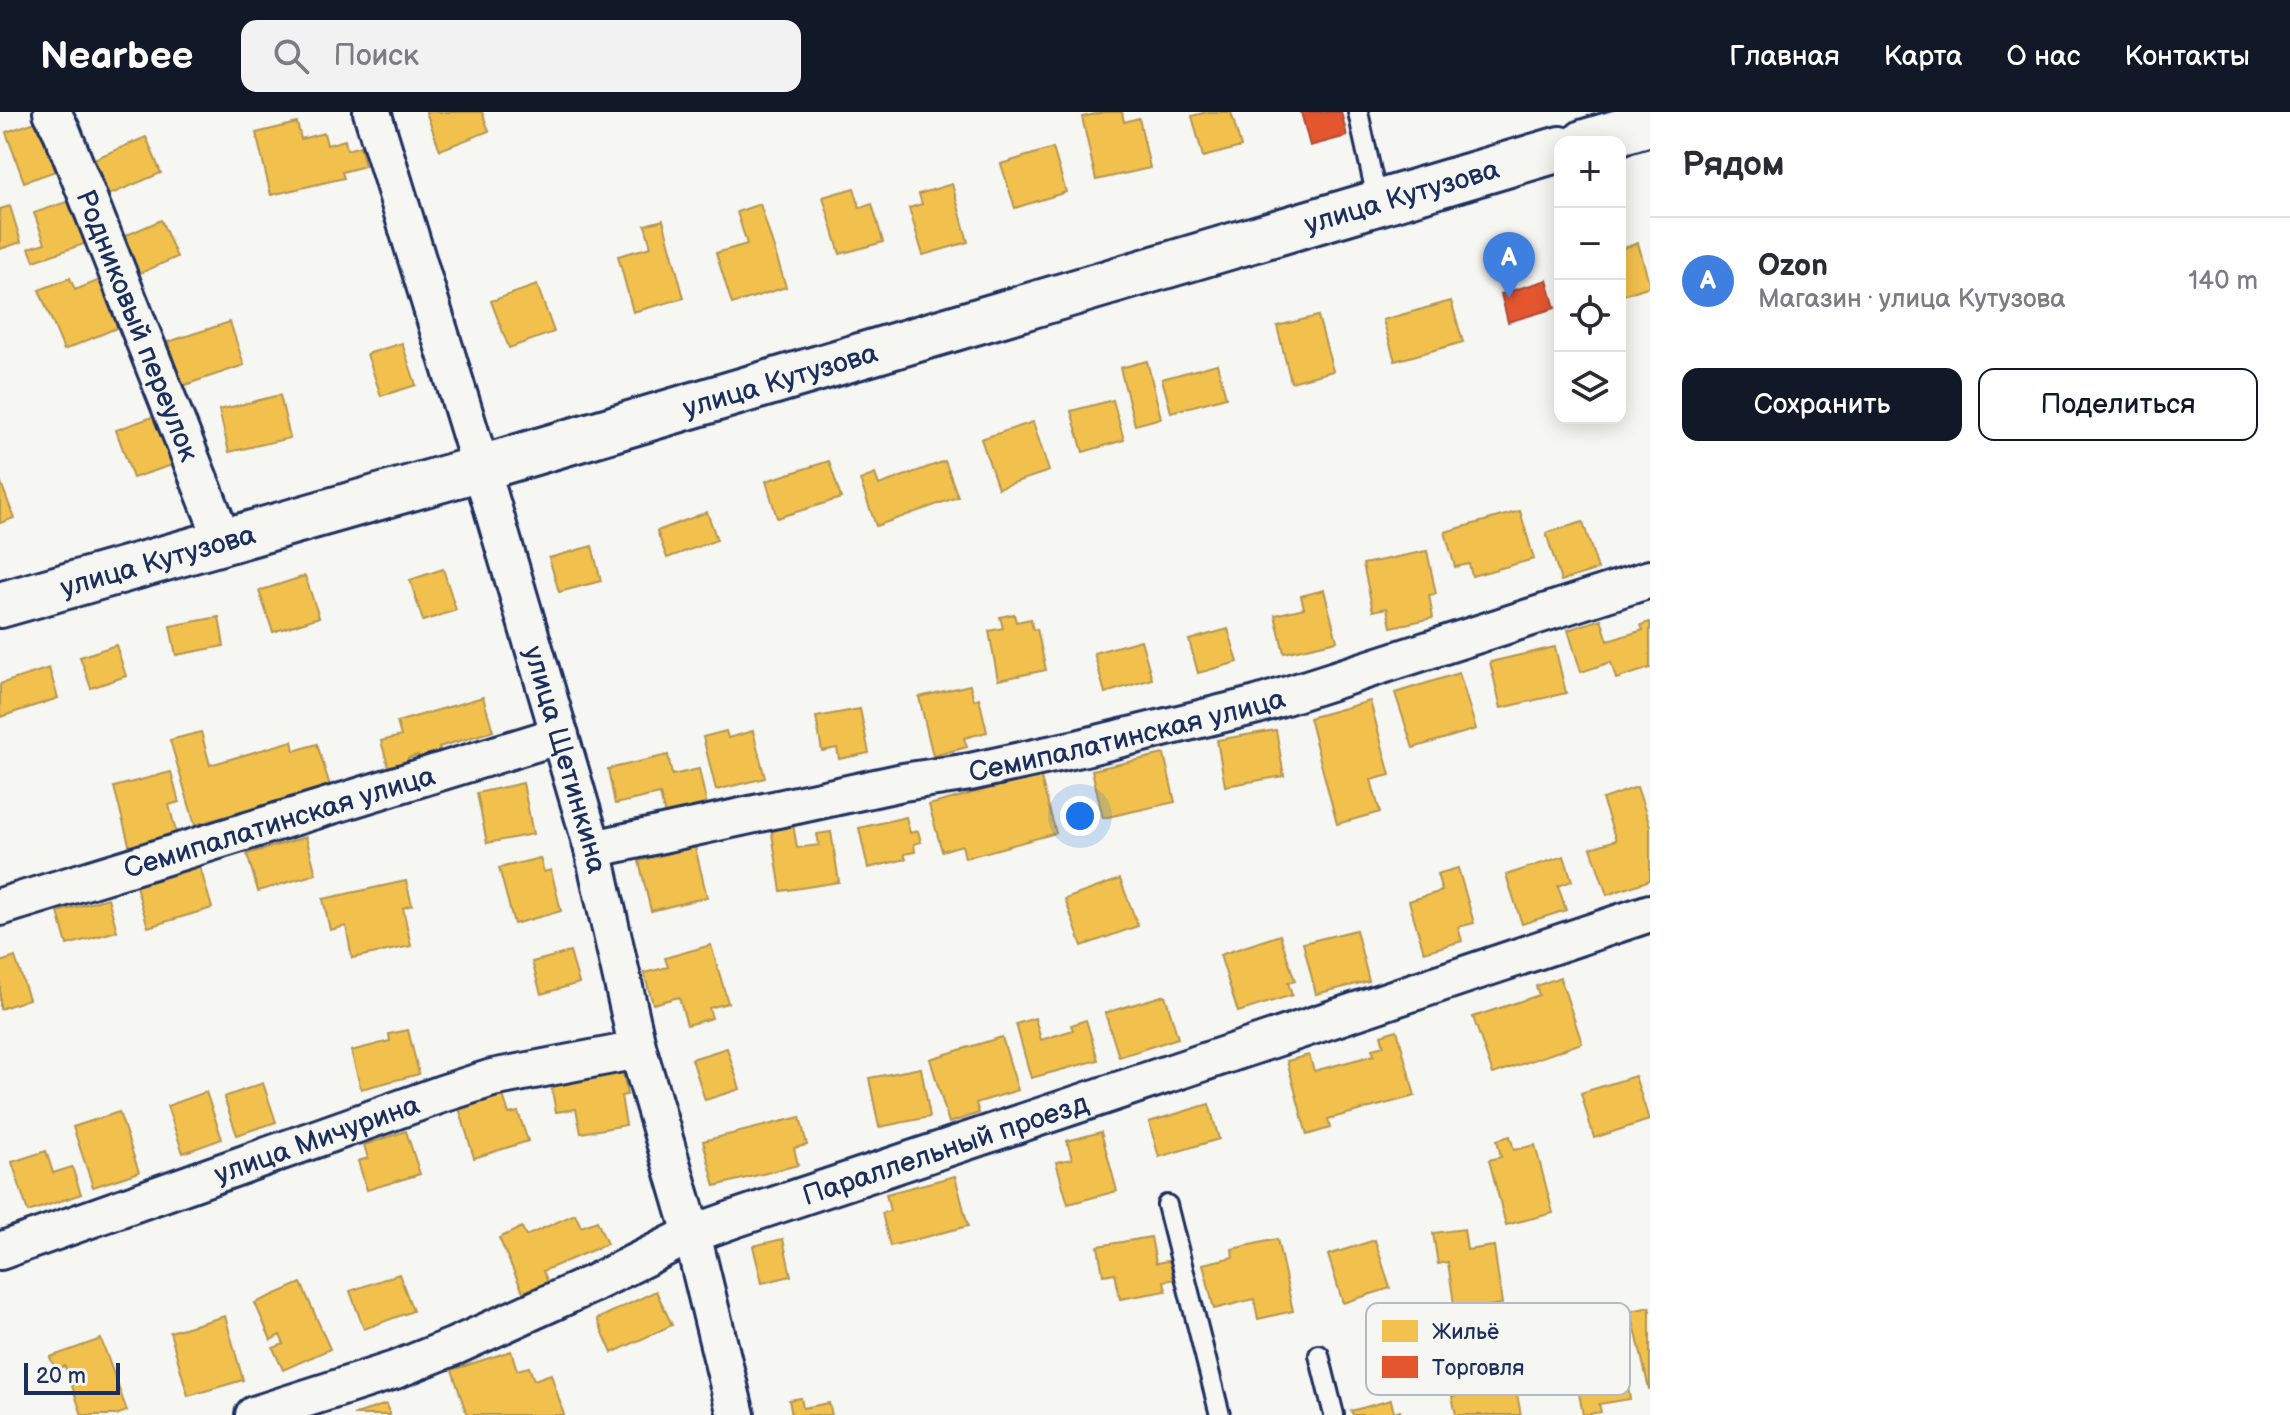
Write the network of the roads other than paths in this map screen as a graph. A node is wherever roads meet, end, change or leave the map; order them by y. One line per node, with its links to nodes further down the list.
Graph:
1 (52, 112): 9 (street, Родниковый переулок)
2 (372, 112): 8 (street, улица Щетинкина)
3 (1358, 112): 7 (lane)
4 (1650, 123): 5 (main road)
5 (1606, 136)
6 (1554, 151): 7 (main road, улица Кутузова)
7 (1378, 203): 8 (main road, улица Кутузова)
8 (481, 468): 9 (main road, улица Кутузова); 12 (street, улица Щетинкина)
9 (223, 540): 11 (main road, улица Кутузова)
10 (1650, 579): 13 (street, Семипалатинская улица)
11 (0, 605)
12 (560, 735): 13 (street, улица Щетинкина); 14 (street, Семипалатинская улица)
13 (593, 849): 16 (street, улица Щетинкина)
14 (0, 907)
15 (1650, 913): 18 (street, Параллельный проезд)
16 (638, 1050): 18 (street, улица Щетинкина); 19 (street, улица Мичурина)
17 (1167, 1205): 23 (lane)
18 (692, 1234): 21 (street, Параллельный проезд); 22 (street, улица Щетинкина)
19 (0, 1251)
20 (1319, 1355): 24 (lane)
21 (254, 1415)
22 (736, 1415)
23 (1220, 1415)
24 (1334, 1415)

